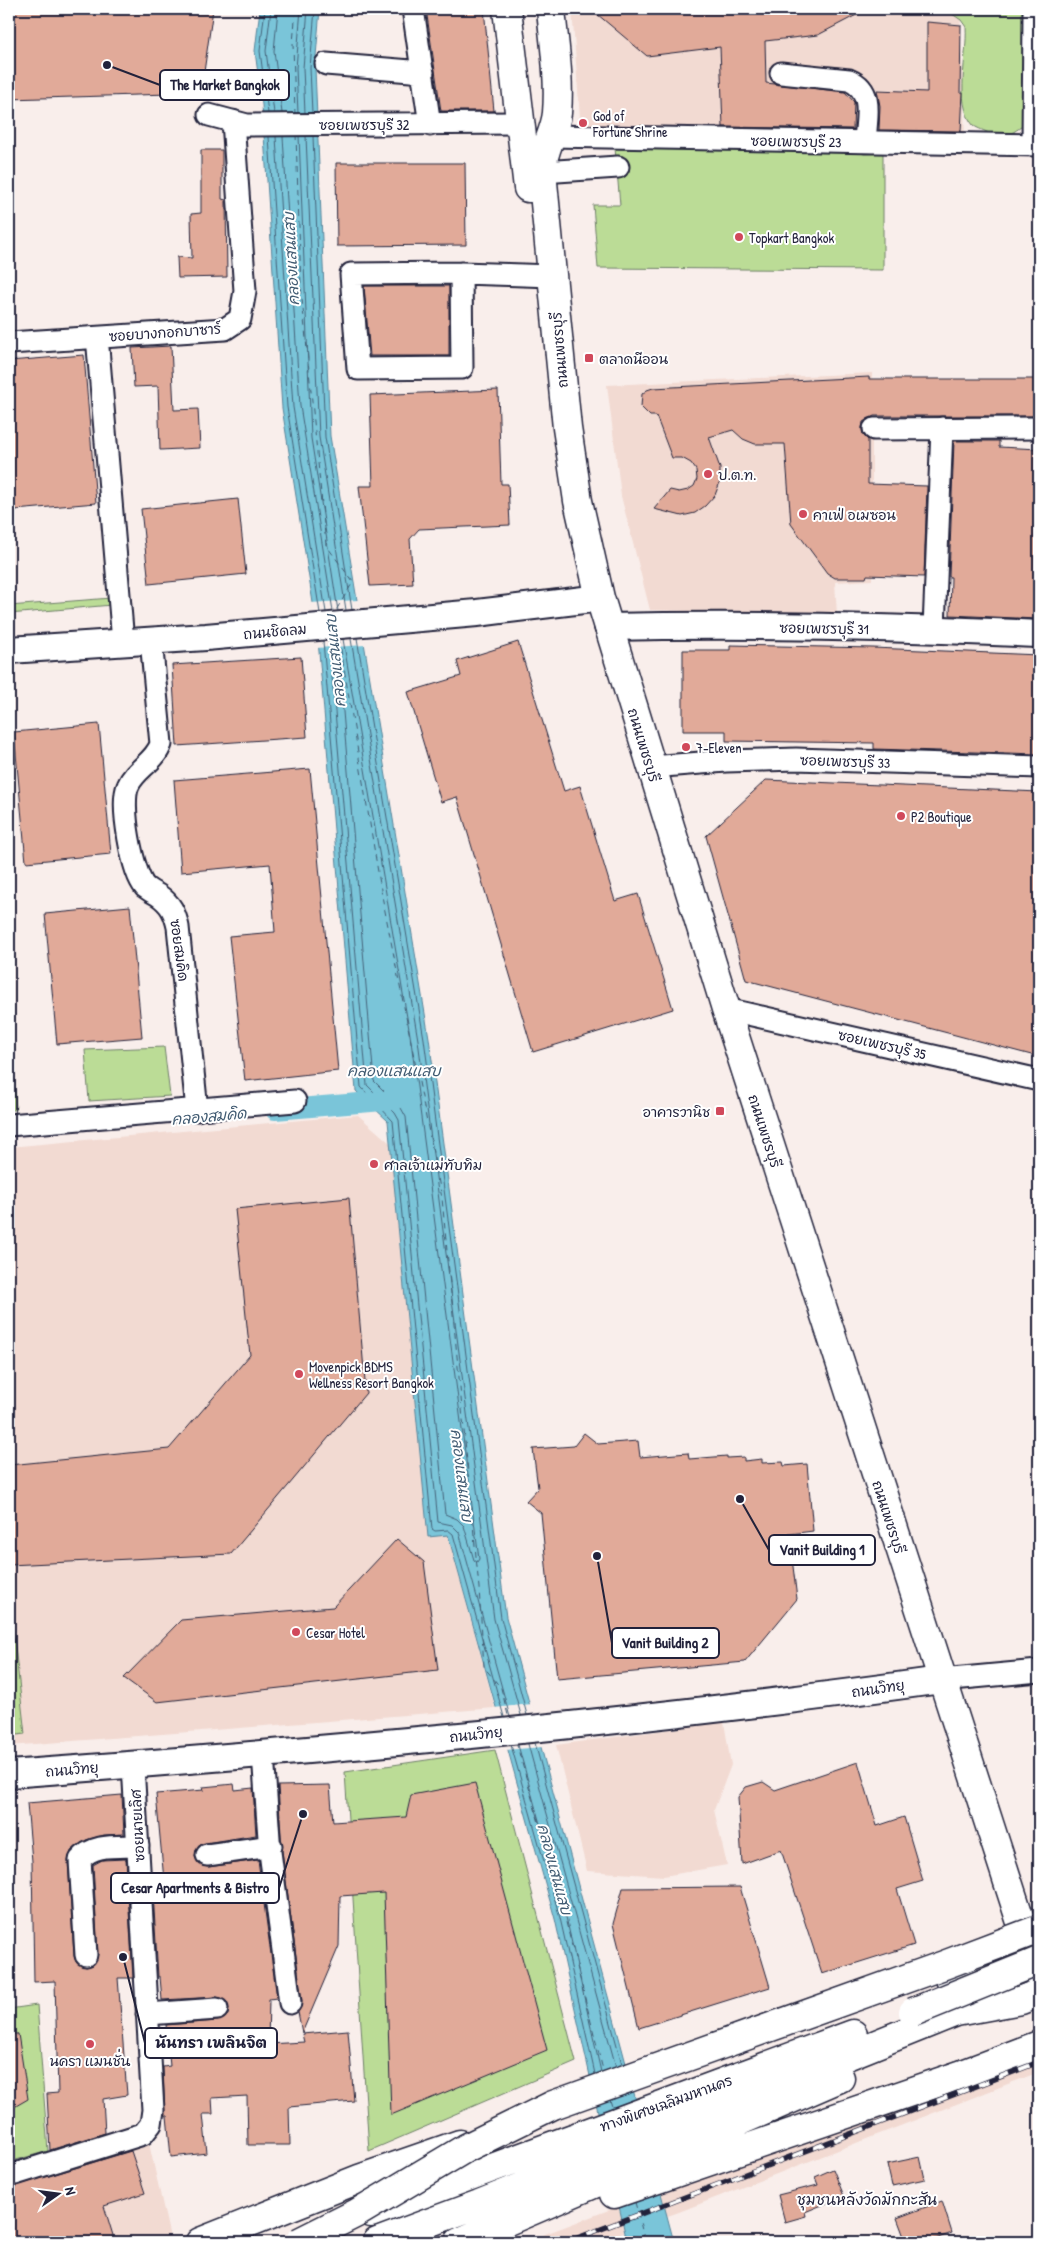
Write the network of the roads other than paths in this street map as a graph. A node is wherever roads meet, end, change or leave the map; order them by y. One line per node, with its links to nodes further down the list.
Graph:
1 (413, 9): 6 (street)
2 (507, 9): 10 (main road, ถนนเพชรบุรี)
3 (551, 9): 12 (main road, ถนนเพชรบุรี)
4 (1034, 9): 14 (street)
5 (326, 64): 6 (street)
6 (423, 72): 11 (street)
7 (781, 73): 13 (street)
8 (209, 114): 9 (street, ซอยเพชรบุรี 32)
9 (240, 123): 11 (street, ซอยเพชรบุรี 32); 19 (street, ซอยบางกอกบาซาร์)
10 (520, 123): 11 (street, ซอยเพชรบุรี 32); 18 (main road, ถนนเพชรบุรี)
11 (430, 125)
12 (552, 136): 13 (street, ซอยเพชรบุรี 23); 16 (main road, ถนนเพชรบุรี)
13 (865, 142): 14 (street, ซอยเพชรบุรี 23)
14 (1036, 145)
15 (618, 167): 16 (street)
16 (542, 172): 18 (main road, ถนนเพชรบุรี)
17 (461, 273): 17 (street); 18 (street)
18 (552, 273): 24 (main road, ถนนเพชรบุรี)
19 (9, 343)
20 (98, 348): 29 (street)
21 (942, 428): 22 (street); 23 (street); 26 (street)
22 (1039, 428)
23 (874, 429)
24 (600, 598): 25 (main road, ถนนเพชรบุรี); 28 (street, ถนนชิดลม)
25 (608, 627): 26 (street, ซอยเพชรบุรี 31); 31 (main road, ถนนเพชรบุรี)
26 (934, 629): 27 (street, ซอยเพชรบุรี 31)
27 (1039, 634)
28 (151, 640): 29 (street, ถนนชิดลม); 36 (street, ซอยสมคิด)
29 (123, 642): 30 (street, ถนนชิดลม)
30 (9, 650)
31 (651, 767): 32 (street, ซอยเพชรบุรี 33); 33 (main road, ถนนเพชรบุรี)
32 (1039, 767)
33 (726, 1009): 34 (street, ซอยเพชรบุรี 35); 39 (main road, ถนนเพชรบุรี)
34 (1039, 1080)
35 (295, 1101): 36 (street)
36 (197, 1110): 37 (street)
37 (9, 1125)
38 (1039, 1671): 39 (street)
39 (942, 1680): 40 (street, ถนนวิทยุ); 47 (main road, ถนนเพชรบุรี)
40 (263, 1754): 41 (street, ถนนวิทยุ); 44 (street)
41 (133, 1764): 42 (street, ถนนวิทยุ); 43 (street, ซอยนายเลิศ)
42 (9, 1774)
43 (138, 1846): 48 (street); 54 (street, ซอยนายเลิศ)
44 (270, 1846): 45 (street); 52 (street)
45 (208, 1855)
46 (1039, 1916): 49 (main road, bridge)
47 (1036, 1946): 49 (main road, bridge); 50 (main road, ถนนเพชรบุรี); 57 (main road, bridge); 58 (main road, ทางพิเศษเฉลิมมหานคร, bridge)
48 (86, 1955)
49 (944, 1965): 59 (main road, bridge)
50 (1039, 1978)
51 (1030, 1996): 60 (main road, ทางพิเศษเฉลิมมหานคร); 61 (main road)
52 (290, 2002)
53 (217, 2009): 54 (street)
54 (148, 2014): 56 (street, ซอยนายเลิศ)
55 (1039, 2045): 62 (main road)
56 (9, 2176)
57 (200, 2242)
58 (292, 2242)
59 (299, 2242)
60 (377, 2242)
61 (459, 2242)
62 (483, 2242)

